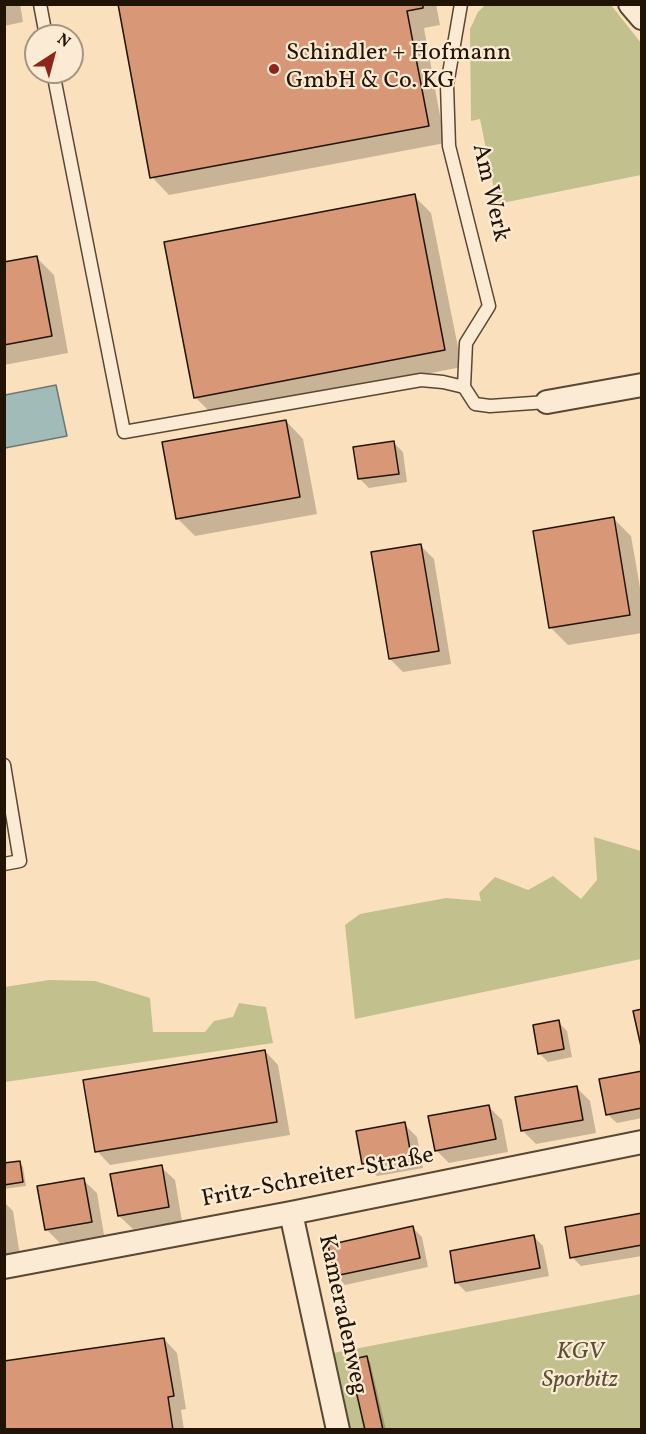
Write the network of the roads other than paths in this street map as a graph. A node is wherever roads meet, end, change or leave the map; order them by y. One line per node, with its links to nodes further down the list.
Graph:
1 (40, 4): 5 (lane)
2 (461, 4): 8 (lane, Am Werk)
3 (630, 4): 4 (street)
4 (642, 18)
5 (44, 24)
6 (55, 84): 8 (lane)
7 (642, 385): 9 (street)
8 (464, 387): 9 (lane)
9 (547, 402)
10 (4, 765): 11 (lane)
11 (4, 864)
12 (642, 1142): 13 (street, Fritz-Schreiter-Straße)
13 (291, 1213): 14 (street, Fritz-Schreiter-Straße); 15 (street, Kameradenweg)
14 (4, 1267)
15 (338, 1430)

